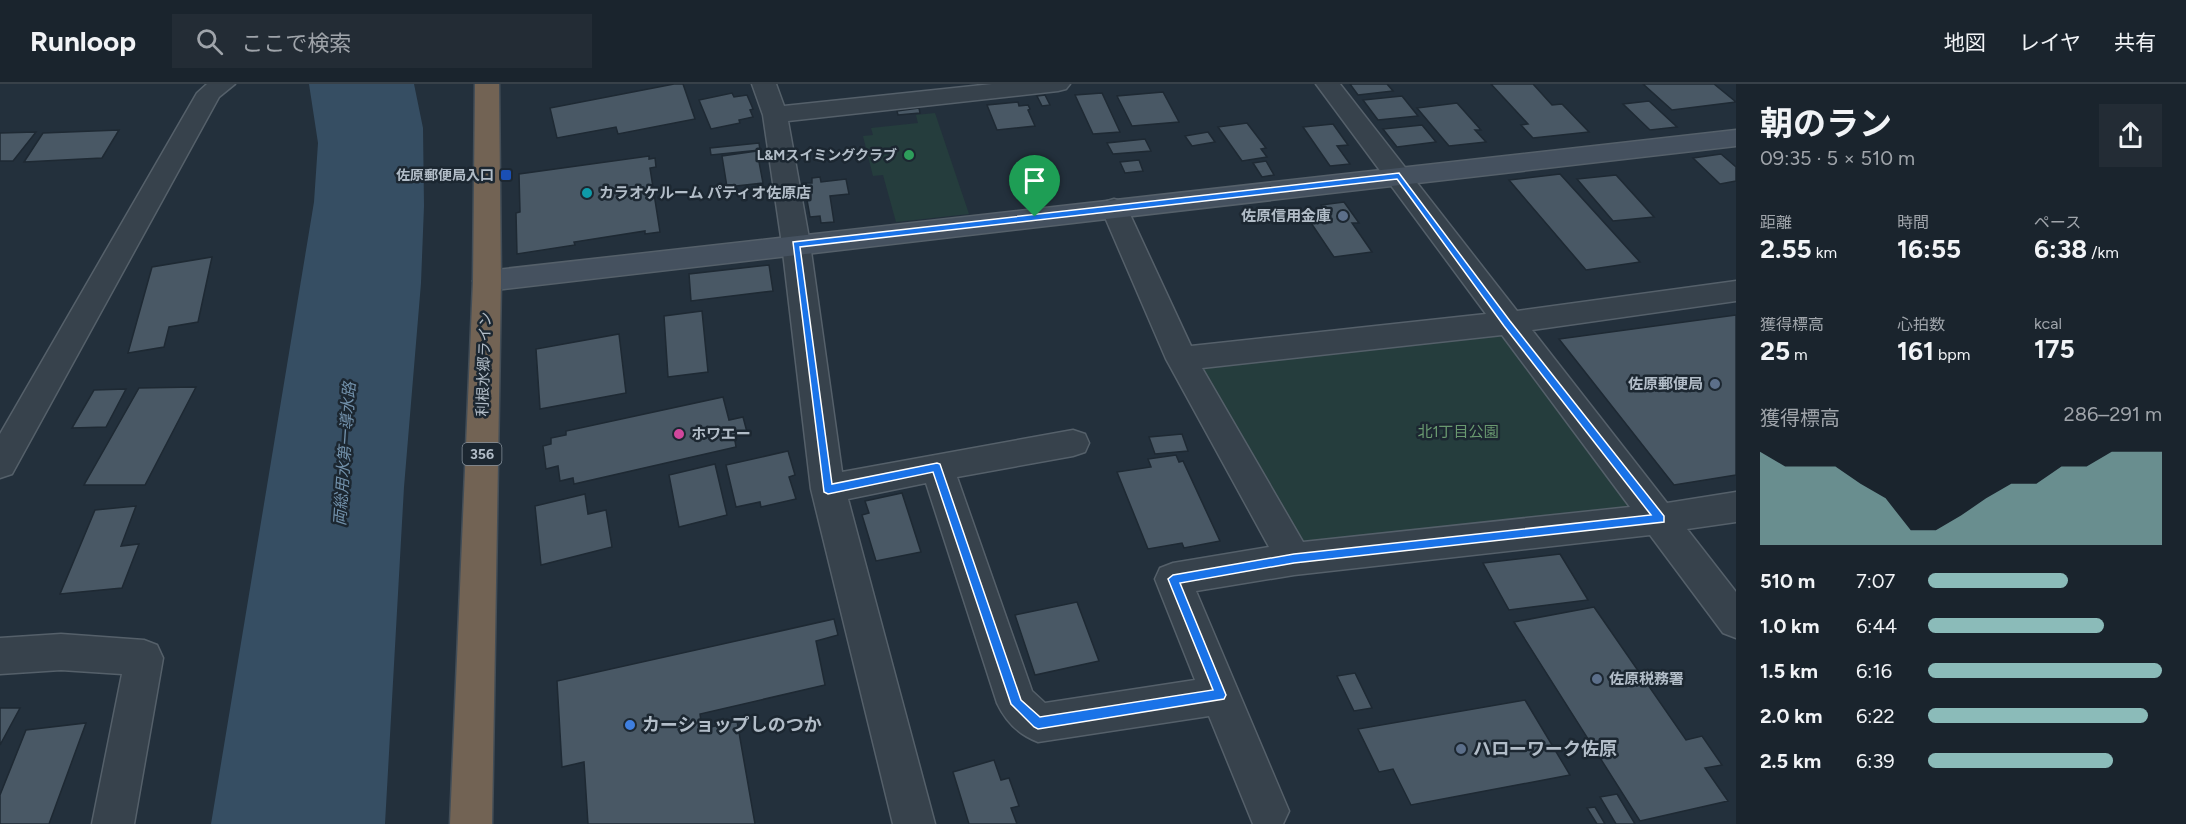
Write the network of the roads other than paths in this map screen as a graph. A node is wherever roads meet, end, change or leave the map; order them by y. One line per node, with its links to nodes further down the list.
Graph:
1 (223, 84): 17 (street)
2 (487, 84): 12 (highway, 利根水郷ライン / 356)
3 (764, 84): 7 (street)
4 (1058, 84): 6 (street)
5 (1328, 84): 9 (street)
6 (955, 89): 7 (street)
7 (775, 114): 11 (street)
8 (1736, 138): 9 (street)
9 (1399, 176): 10 (street); 14 (street)
10 (1114, 208): 11 (street); 15 (street)
11 (796, 244): 12 (street); 19 (street)
12 (487, 281): 28 (highway, 利根水郷ライン / 356)
13 (1736, 291): 14 (street)
14 (1507, 323): 15 (street); 21 (street)
15 (1181, 359): 22 (street)
16 (1073, 442): 18 (street)
17 (0, 464)
18 (937, 467): 19 (street); 25 (street)
19 (828, 489): 29 (street)
20 (1736, 507): 21 (street)
21 (1660, 519): 22 (street); 23 (street)
22 (1294, 558): 25 (street)
23 (1736, 621)
24 (0, 656): 27 (street)
25 (1220, 695): 26 (street)
26 (1268, 811)
27 (113, 824)
28 (471, 824)
29 (914, 824)

